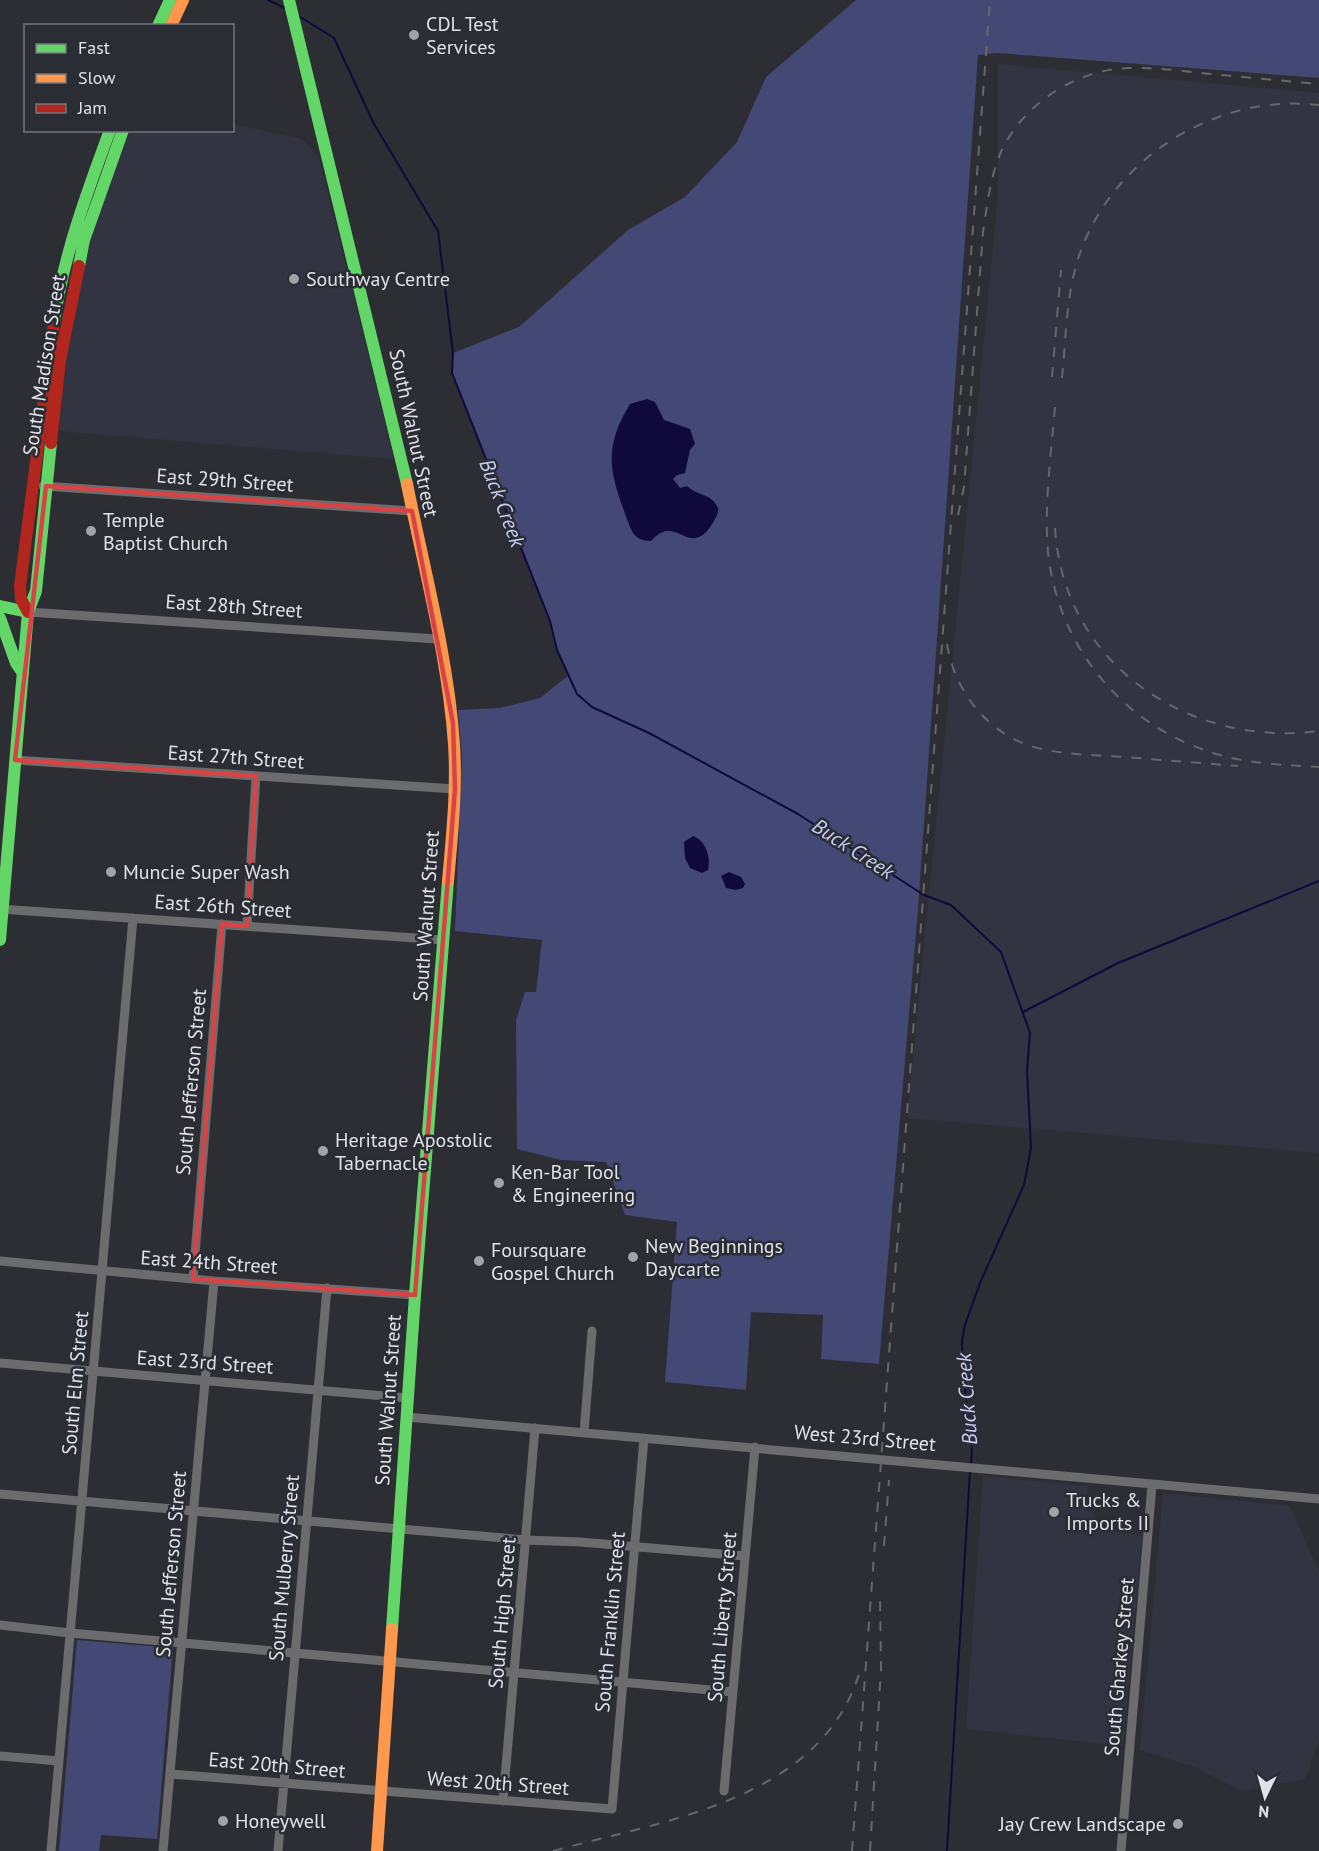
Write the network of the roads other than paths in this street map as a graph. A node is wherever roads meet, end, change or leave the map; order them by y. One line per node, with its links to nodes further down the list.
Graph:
1 (170, 0): 4 (main road)
2 (183, 0): 5 (main road)
3 (291, 8): 9 (main road, South Walnut Street)
4 (159, 24)
5 (172, 24)
6 (109, 132): 8 (main road, South Madison Street)
7 (122, 132): 8 (main road, South Madison Street)
8 (41, 486): 9 (street, East 29th Street); 11 (main road, South Madison Street)
9 (412, 511): 13 (main road, South Walnut Street)
10 (0, 606): 11 (main road)
11 (28, 612): 13 (street, East 28th Street); 14 (main road, South Madison Street)
12 (0, 618): 14 (main road)
13 (437, 639): 17 (main road, South Walnut Street)
14 (23, 673): 15 (main road, South Madison Street)
15 (15, 760): 16 (street, East 27th Street); 18 (main road, South Madison Street)
16 (256, 776): 17 (street, East 27th Street); 21 (street)
17 (455, 789): 23 (main road, South Walnut Street)
18 (1, 909): 19 (street, East 26th Street); 22 (main road, South Madison Street)
19 (133, 918): 20 (street, East 26th Street); 25 (street, South Elm Street)
20 (222, 924): 21 (street, East 26th Street); 26 (street, South Jefferson Street)
21 (247, 926): 23 (street, East 26th Street)
22 (0, 940)
23 (444, 940): 29 (main road, South Walnut Street)
24 (0, 1261): 25 (street, East 24th Street)
25 (102, 1271): 26 (street, East 24th Street); 32 (street, South Elm Street)
26 (193, 1279): 27 (street, East 24th Street)
27 (214, 1281): 28 (street, East 24th Street); 33 (street, South Jefferson Street)
28 (327, 1288): 29 (street, East 24th Street); 34 (street, South Mulberry Street)
29 (415, 1295): 35 (main road, South Walnut Street)
30 (592, 1331): 38 (street)
31 (0, 1363): 32 (street, East 23rd Street)
32 (95, 1371): 33 (street, East 23rd Street); 44 (street, South Elm Street)
33 (204, 1380): 34 (street, East 23rd Street); 45 (street, South Jefferson Street)
34 (318, 1389): 35 (street, East 23rd Street); 46 (street, South Mulberry Street)
35 (408, 1398): 36 (main road, South Walnut Street)
36 (407, 1417): 37 (street, West 23rd Street); 47 (main road, South Walnut Street)
37 (535, 1428): 38 (street, West 23rd Street); 48 (street, South High Street)
38 (584, 1433): 39 (street, West 23rd Street)
39 (644, 1438): 40 (street, West 23rd Street); 49 (street, South Franklin Street)
40 (755, 1447): 41 (street, West 23rd Street); 50 (street, South Liberty Street)
41 (1152, 1485): 43 (street, West 23rd Street); 71 (street, South Gharkey Street)
42 (0, 1494): 44 (street)
43 (1319, 1499)
44 (82, 1501): 45 (street); 52 (street, South Elm Street)
45 (194, 1512): 46 (street); 53 (street, South Jefferson Street)
46 (306, 1521): 47 (street); 54 (street, South Mulberry Street)
47 (398, 1529): 48 (street); 55 (main road, South Walnut Street)
48 (526, 1540): 49 (street); 56 (street, South High Street)
49 (634, 1546): 50 (street); 57 (street, South Franklin Street)
50 (745, 1556): 58 (street, South Liberty Street)
51 (0, 1625): 52 (street)
52 (70, 1634): 53 (street); 60 (street, South Elm Street)
53 (182, 1642): 54 (street); 61 (street, South Jefferson Street)
54 (295, 1653): 55 (street); 62 (street, South Mulberry Street)
55 (390, 1661): 56 (street); 64 (main road, South Walnut Street)
56 (516, 1672): 57 (street); 65 (street, South High Street)
57 (623, 1682): 58 (street); 66 (street, South Franklin Street)
58 (734, 1692): 63 (street, South Liberty Street)
59 (0, 1756): 60 (street)
60 (59, 1761): 67 (street, South Elm Street)
61 (170, 1774): 62 (street, East 20th Street); 68 (street, South Jefferson Street)
62 (284, 1784): 64 (street, East 20th Street); 69 (street, South Mulberry Street)
63 (724, 1791)
64 (381, 1792): 65 (street, West 20th Street); 70 (main road, South Walnut Street)
65 (503, 1802): 66 (street, West 20th Street)
66 (612, 1809)
67 (51, 1851)
68 (163, 1851)
69 (278, 1851)
70 (377, 1851)
71 (1121, 1851)

